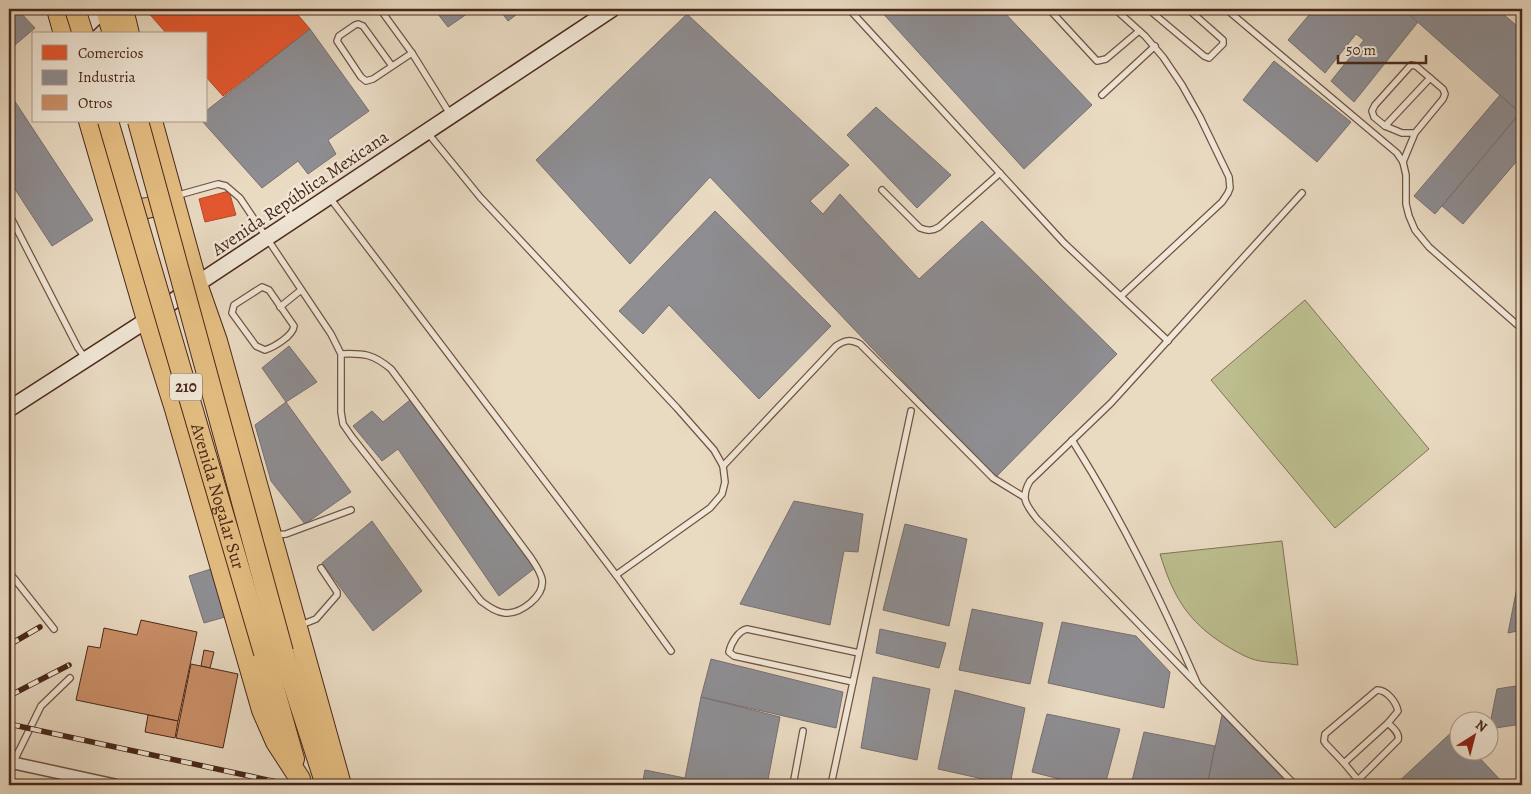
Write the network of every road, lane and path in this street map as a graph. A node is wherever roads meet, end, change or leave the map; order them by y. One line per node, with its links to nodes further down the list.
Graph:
1 (57, 9): 14 (highway)
2 (75, 9): 16 (highway, bridge)
3 (105, 9): 15 (street); 17 (highway)
4 (123, 9): 18 (highway)
5 (380, 9): 20 (lane)
6 (612, 9): 24 (street, Avenida República Mexicana)
7 (849, 9): 33 (lane)
8 (1049, 9): 13 (lane)
9 (1115, 9): 13 (lane)
10 (1148, 9): 11 (lane)
11 (1188, 9)
12 (1226, 9): 32 (lane)
13 (1139, 31): 19 (lane)
14 (63, 32)
15 (80, 32)
16 (82, 32)
17 (113, 32)
18 (129, 32)
19 (1154, 46): 23 (lane); 44 (lane)
20 (412, 53): 21 (lane); 24 (lane)
21 (392, 66): 21 (lane)
22 (1430, 78): 29 (lane); 29 (lane); 31 (lane)
23 (1102, 95)
24 (451, 116): 30 (street, Avenida República Mexicana)
25 (89, 122): 36 (highway)
26 (108, 122): 67 (highway, Avenida Nogalar Sur / 210, bridge)
27 (138, 122): 67 (highway, Avenida Nogalar Sur / 210, bridge)
28 (152, 122): 38 (highway)
29 (1385, 126): 31 (lane)
30 (427, 132): 37 (street, Avenida República Mexicana); 57 (lane)
31 (1415, 133): 32 (lane)
32 (1403, 162): 47 (lane)
33 (1000, 174): 34 (lane); 44 (lane)
34 (882, 190)
35 (1302, 193): 49 (lane)
36 (110, 195): 38 (highway); 41 (highway)
37 (329, 196): 40 (street, Avenida República Mexicana); 63 (lane)
38 (172, 197): 40 (lane); 42 (highway)
39 (9, 214): 51 (lane)
40 (266, 238): 42 (street, Avenida República Mexicana); 43 (lane)
41 (128, 254): 42 (highway); 46 (highway)
42 (197, 284): 46 (street, Avenida República Mexicana); 48 (highway)
43 (301, 290): 45 (lane); 50 (lane)
44 (1121, 296): 49 (lane)
45 (280, 306): 45 (lane)
46 (147, 320): 48 (highway); 51 (street, Avenida República Mexicana); 54 (highway)
47 (1522, 328)
48 (217, 341): 52 (highway)
49 (1168, 341): 56 (lane)
50 (341, 354): 50 (lane)
51 (86, 359): 53 (street, Avenida República Mexicana)
52 (232, 401): 54 (highway); 60 (highway)
53 (9, 409)
54 (175, 409): 78 (highway)
55 (911, 411): 68 (lane)
56 (1072, 440): 58 (lane); 71 (lane)
57 (723, 466): 58 (lane); 63 (lane)
58 (1024, 497): 71 (lane)
59 (350, 510): 60 (lane)
60 (271, 536): 64 (highway)
61 (321, 568): 64 (lane)
62 (9, 572): 65 (lane)
63 (616, 575): 66 (lane)
64 (296, 626): 81 (highway)
65 (54, 629)
66 (671, 651)
67 (274, 652): 78 (highway, Avenida Nogalar Sur / 210); 80 (highway, Avenida Nogalar Sur / 210)
68 (858, 653): 70 (lane); 70 (lane)
69 (70, 678): 74 (lane)
70 (853, 682): 83 (lane)
71 (1199, 688): 84 (lane)
72 (1388, 723): 75 (lane); 75 (lane); 77 (lane)
73 (803, 730): 82 (lane)
74 (11, 763): 76 (street)
75 (1344, 763): 77 (lane)
76 (69, 780): 79 (street)
77 (1358, 780): 85 (lane)
78 (300, 782)
79 (116, 785)
80 (326, 785)
81 (341, 785)
82 (792, 785)
83 (831, 785)
84 (1294, 785)
85 (1353, 785)

